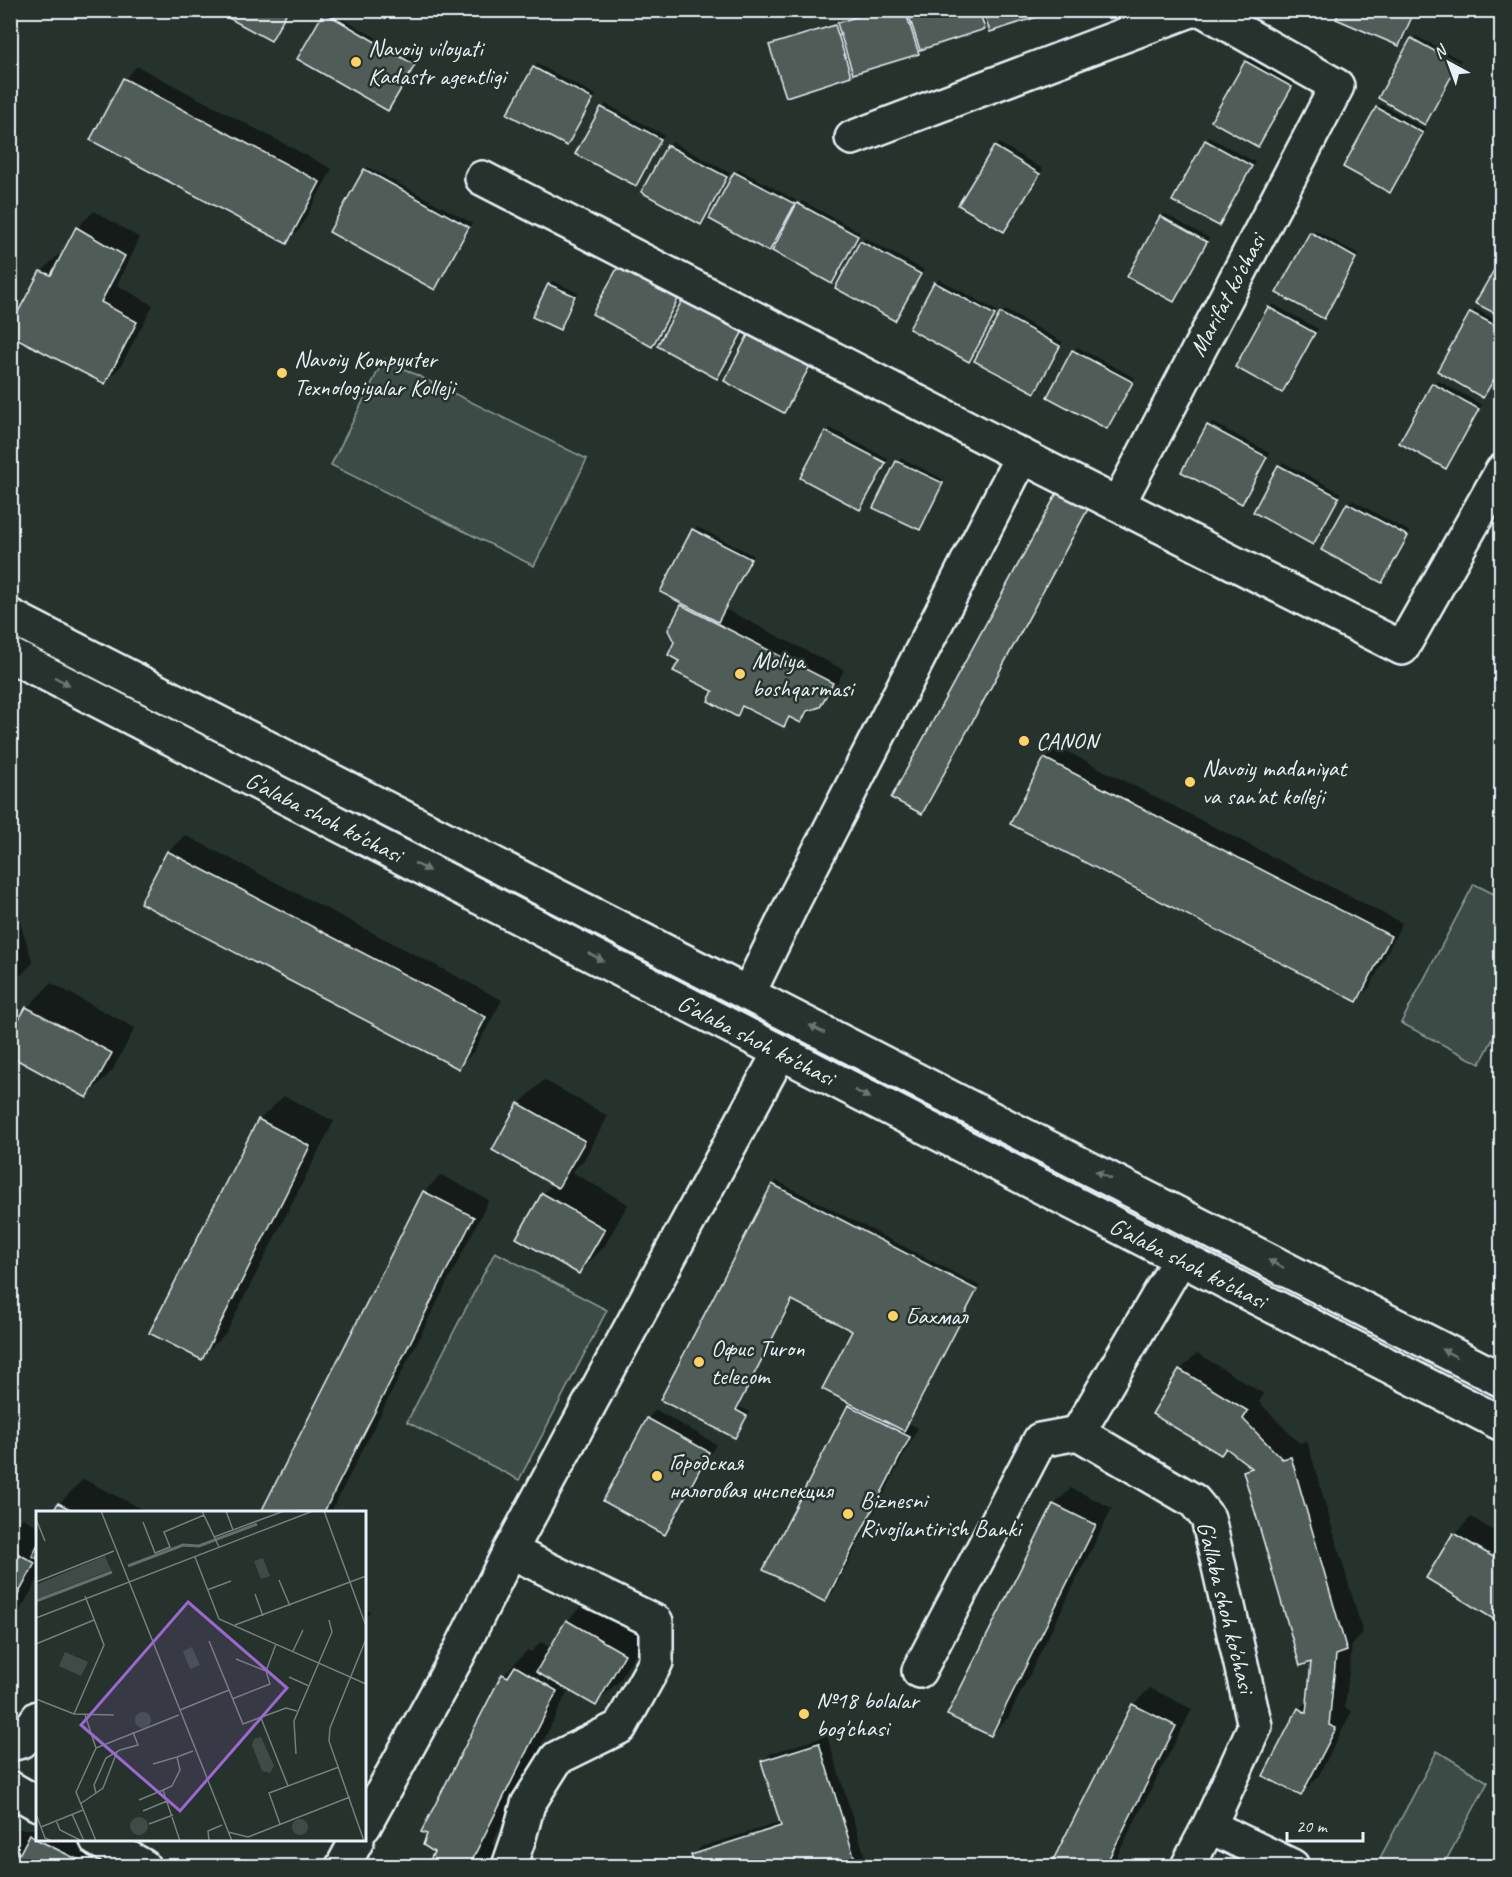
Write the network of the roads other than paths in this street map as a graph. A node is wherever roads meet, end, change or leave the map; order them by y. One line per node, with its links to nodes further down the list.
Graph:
1 (1191, 10): 3 (street)
2 (1203, 10): 7 (street, Marifat ko'chasi)
3 (852, 138)
4 (482, 178): 5 (street)
5 (1022, 456): 7 (street); 10 (street)
6 (1502, 471): 7 (street)
7 (1118, 504)
8 (10, 616): 10 (street, G'alaba shoh ko'chasi)
9 (10, 655): 11 (street, G'alaba shoh ko'chasi, one-way to 11)
10 (748, 994): 13 (street, G'alaba shoh ko'chasi, one-way to 10)
11 (780, 1052): 12 (street, G'alaba shoh ko'chasi, one-way to 12); 16 (street)
12 (1179, 1259): 14 (street, G'alaba shoh ko'chasi); 15 (street)
13 (1502, 1380)
14 (1502, 1424)
15 (1078, 1433): 17 (street); 23 (street, G'allaba shoh ko'chasi)
16 (510, 1551): 22 (street); 26 (street)
17 (919, 1671)
18 (36, 1721): 19 (street)
19 (10, 1744)
20 (10, 1788): 21 (street)
21 (36, 1803)
22 (366, 1822)
23 (1209, 1826): 29 (street, G'allaba shoh ko'chasi); 30 (street)
24 (100, 1841): 27 (street)
25 (356, 1841): 28 (street)
26 (519, 1857)
27 (143, 1866)
28 (343, 1866)
29 (1188, 1866)
30 (1292, 1866)

